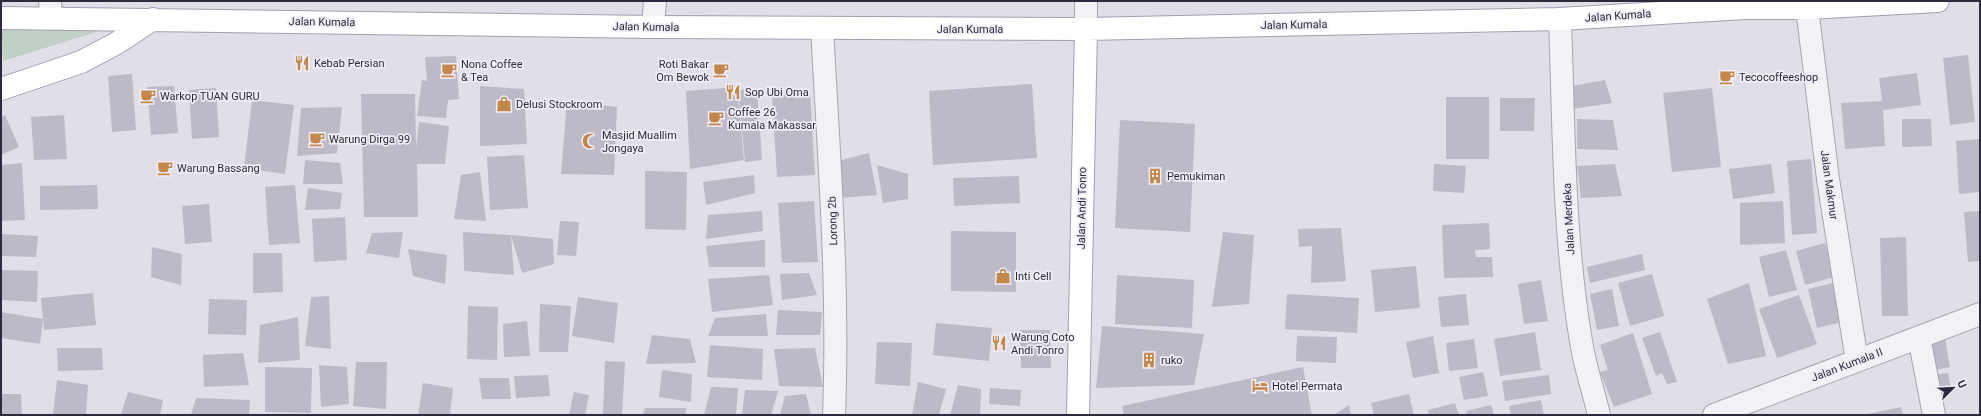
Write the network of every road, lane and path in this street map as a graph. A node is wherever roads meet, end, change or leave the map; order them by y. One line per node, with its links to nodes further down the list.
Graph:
1 (655, 1): 10 (street)
2 (1086, 1): 12 (street, Jalan Andi Tonro)
3 (1938, 1): 5 (main road, Jalan Kumala)
4 (1745, 5): 5 (main road, Jalan Kumala); 9 (main road, Jalan Kumala)
5 (1807, 8): 16 (street, Jalan Makmur)
6 (51, 10): 7 (main road, Jalan Kumala); 8 (main road, Jalan Kumala)
7 (1, 18)
8 (153, 19): 10 (main road, Jalan Kumala); 13 (main road)
9 (1560, 19): 12 (main road, Jalan Kumala); 19 (street, Jalan Merdeka)
10 (653, 27): 11 (main road, Jalan Kumala)
11 (822, 28): 12 (main road, Jalan Kumala); 17 (street, Lorong 2b)
12 (1086, 29): 18 (main road, Jalan Andi Tonro)
13 (1, 89)
14 (1980, 314): 15 (street, Jalan Kumala II)
15 (1919, 336): 16 (street, Jalan Kumala II); 21 (street)
16 (1857, 361): 20 (street, Jalan Kumala II)
17 (834, 415)
18 (1078, 415)
19 (1599, 415)
20 (1714, 415)
21 (1934, 415)

